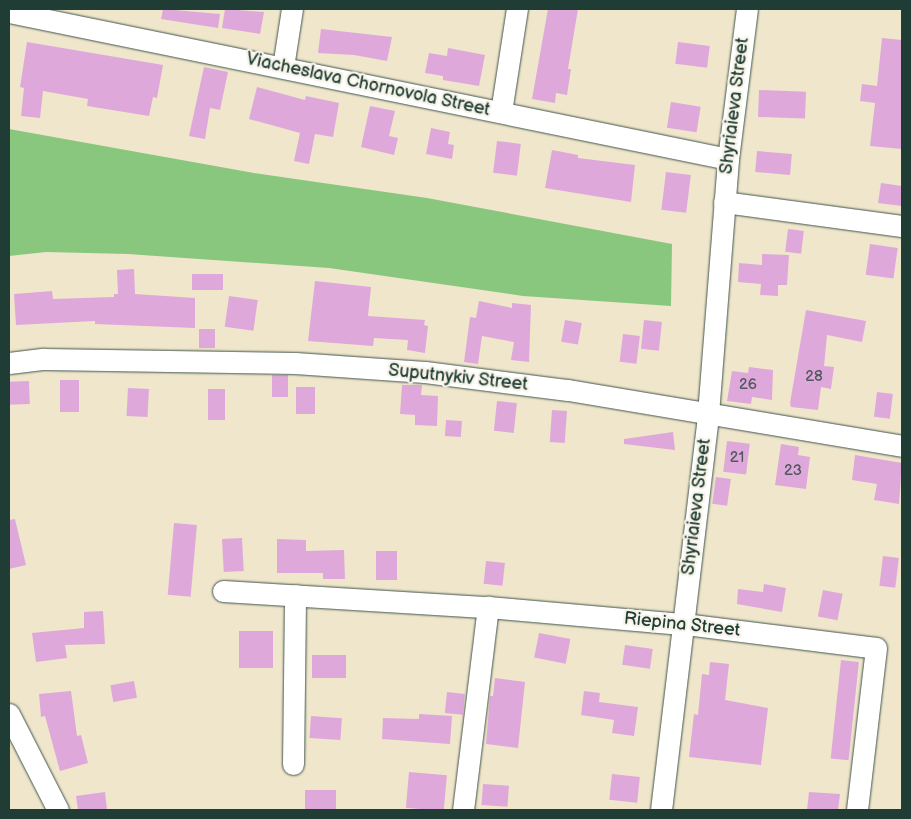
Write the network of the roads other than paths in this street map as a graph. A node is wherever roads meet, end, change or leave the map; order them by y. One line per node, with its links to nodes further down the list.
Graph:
1 (292, 9): 5 (street)
2 (517, 9): 6 (street)
3 (746, 9): 7 (street, Shyriaieva Street)
4 (9, 12): 5 (street, Viacheslava Chornovola Street)
5 (283, 67): 6 (street, Viacheslava Chornovola Street)
6 (501, 112): 7 (street, Viacheslava Chornovola Street)
7 (728, 159): 8 (street, Shyriaieva Street)
8 (724, 202): 9 (street); 11 (street, Shyriaieva Street)
9 (902, 226)
10 (9, 363): 11 (street, Suputnykiv Street)
11 (708, 414): 12 (street, Suputnykiv Street); 16 (street, Shyriaieva Street)
12 (902, 446)
13 (223, 591): 14 (street, Riepina Street)
14 (295, 595): 15 (street, Riepina Street); 18 (street)
15 (488, 607): 16 (street, Riepina Street); 20 (street)
16 (684, 624): 21 (street, Shyriaieva Street); 22 (street, Riepina Street)
17 (9, 714): 19 (street)
18 (293, 764)
19 (58, 810)
20 (462, 810)
21 (661, 810)
22 (857, 810)

